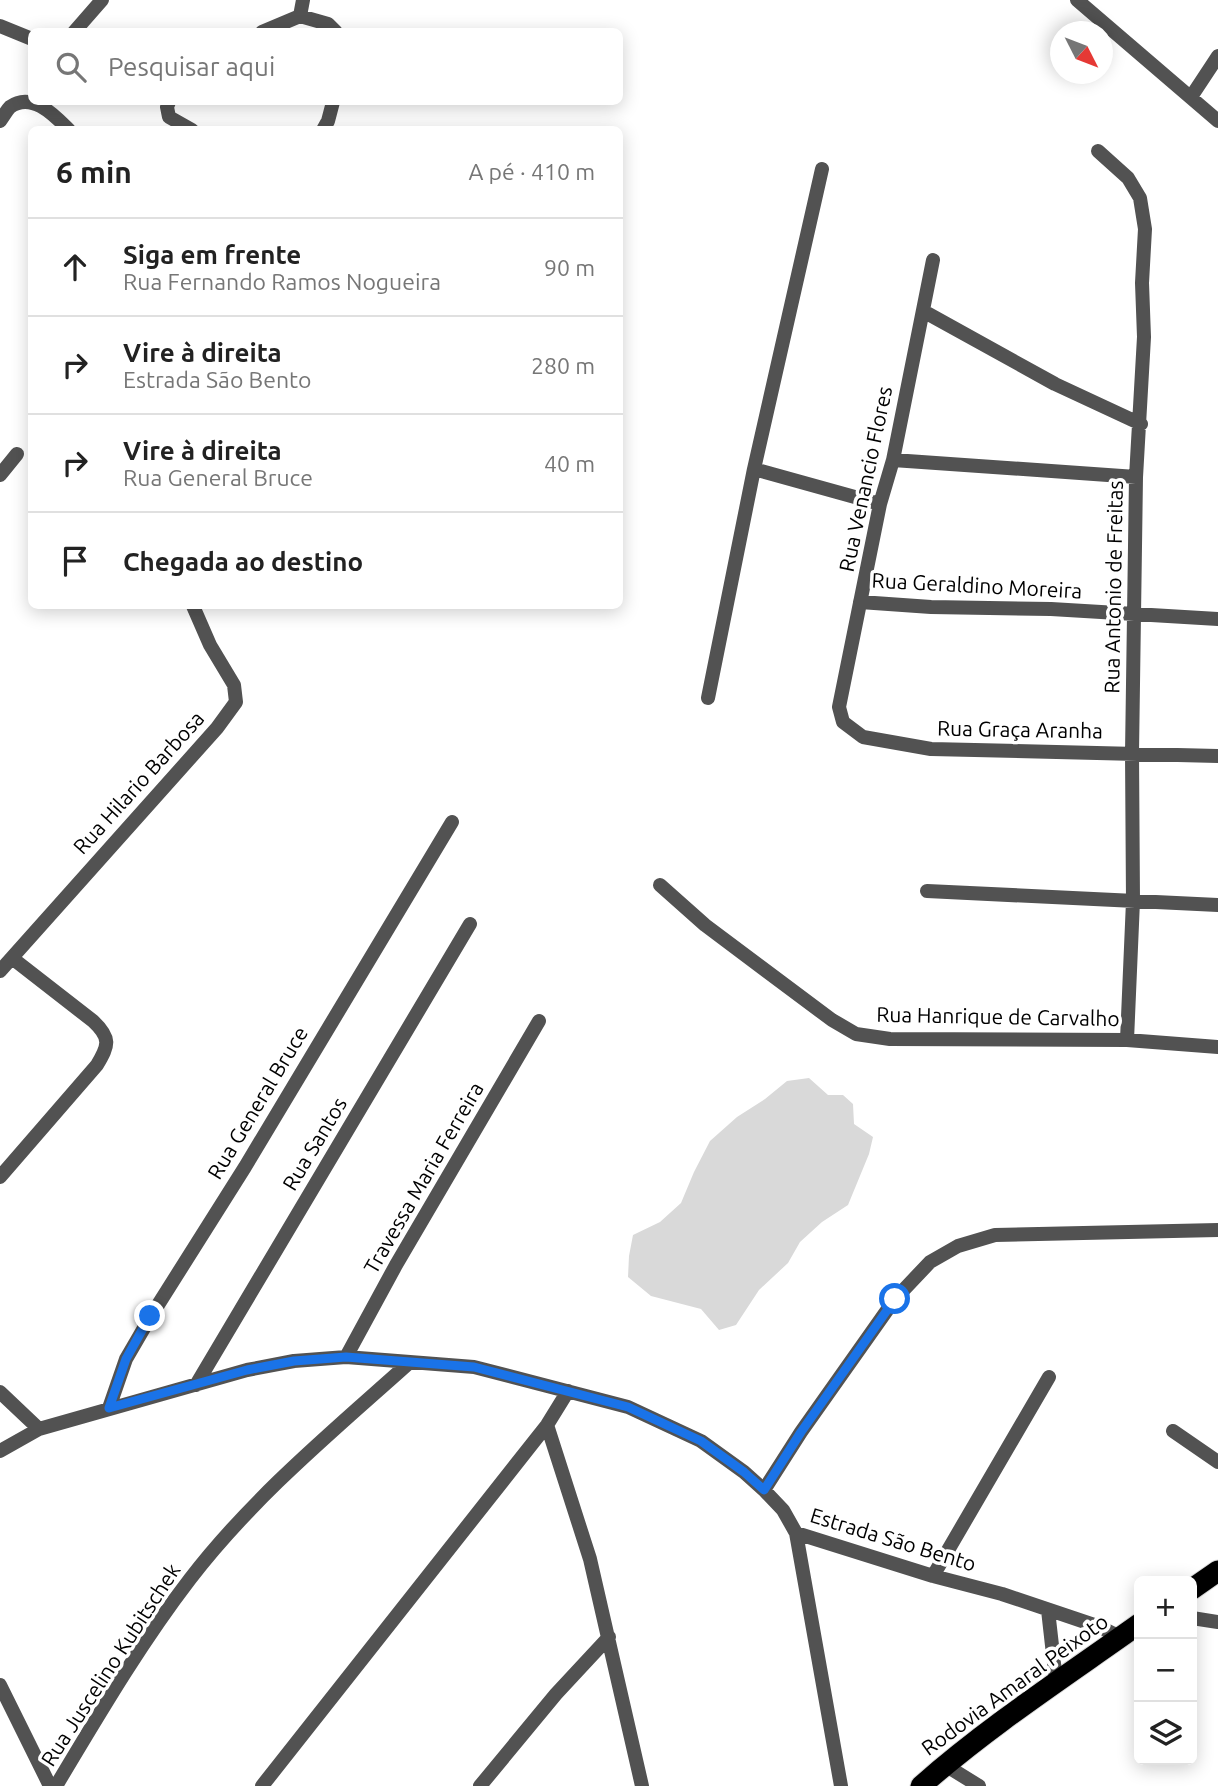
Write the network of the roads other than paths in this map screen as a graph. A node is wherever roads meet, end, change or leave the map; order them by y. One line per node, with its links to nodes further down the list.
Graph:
1 (102, 0): 6 (street)
2 (303, 0): 4 (street)
3 (1077, 0): 11 (street)
4 (300, 16): 7 (street); 8 (street)
5 (0, 26): 9 (street)
6 (78, 28)
7 (272, 28)
8 (332, 28)
9 (28, 37)
10 (1218, 56): 11 (street)
11 (1191, 97): 17 (street)
12 (28, 103): 16 (street)
13 (39, 105): 18 (street)
14 (168, 105): 19 (street)
15 (332, 105): 20 (street)
16 (0, 121)
17 (1218, 121)
18 (64, 126)
19 (185, 126)
20 (325, 126)
21 (1098, 151): 25 (street, Rua Antonio de Freitas)
22 (822, 169): 28 (street)
23 (933, 260): 24 (street, Rua Venancio Flores)
24 (923, 311): 25 (street); 27 (street, Rua Venancio Flores)
25 (1141, 424): 30 (street, Rua Antonio de Freitas)
26 (17, 454): 29 (street)
27 (893, 460): 30 (street); 31 (street, Rua Venancio Flores)
28 (754, 469): 31 (street); 36 (street)
29 (0, 475)
30 (1136, 477): 34 (street, Rua Antonio de Freitas)
31 (880, 504): 32 (street, Rua Venancio Flores)
32 (860, 602): 34 (street, Rua Geraldino Moreira); 37 (street, Rua Venancio Flores)
33 (194, 609): 46 (street, Rua Hilario Barbosa)
34 (1136, 616): 35 (street, Rua Geraldino Moreira); 38 (street, Rua Antonio de Freitas)
35 (1218, 619)
36 (708, 698)
37 (839, 707): 38 (street, Rua Graça Aranha)
38 (1132, 753): 39 (street, Rua Graça Aranha); 43 (street, Rua Antonio de Freitas)
39 (1218, 756)
40 (452, 822): 59 (street, Rua General Bruce)
41 (660, 885): 49 (street, Rua Hanrique de Carvalho)
42 (927, 891): 43 (street)
43 (1133, 901): 44 (street); 49 (street, Rua Antonio de Freitas)
44 (1218, 905)
45 (470, 924): 56 (street, Rua Santos)
46 (12, 958): 47 (street, Rua Hilario Barbosa); 51 (street)
47 (0, 971)
48 (539, 1021): 53 (street, Travessa Maria Ferreira)
49 (1127, 1040): 50 (street, Rua Hanrique de Carvalho)
50 (1218, 1047)
51 (0, 1177)
52 (1218, 1230): 65 (street)
53 (346, 1357): 54 (street, Estrada São Bento); 56 (street, Estrada São Bento)
54 (410, 1362): 57 (street, Estrada São Bento); 80 (street, Rua Juscelino Kubitschek)
55 (1048, 1377): 68 (street)
56 (196, 1385): 59 (street, Estrada São Bento)
57 (568, 1391): 60 (street); 65 (street, Estrada São Bento)
58 (0, 1392): 61 (street)
59 (109, 1408): 61 (street, Estrada São Bento)
60 (547, 1425): 74 (street); 81 (street)
61 (39, 1429): 63 (street, Estrada São Bento)
62 (1173, 1431): 64 (street)
63 (0, 1451)
64 (1218, 1462)
65 (764, 1490): 66 (street, Estrada São Bento)
66 (796, 1533): 68 (street, Estrada São Bento); 84 (street)
67 (1218, 1572): 69 (highway)
68 (933, 1576): 70 (street, Estrada São Bento)
69 (1197, 1586)
70 (1048, 1610): 75 (street, Estrada São Bento); 76 (street)
71 (1197, 1619): 72 (street)
72 (1218, 1622)
73 (1134, 1627): 75 (highway, Rodovia Amaral Peixoto)
74 (609, 1637): 82 (street); 83 (street)
75 (1120, 1637): 76 (highway, Rodovia Amaral Peixoto)
76 (1056, 1681): 78 (highway, Rodovia Amaral Peixoto)
77 (0, 1685): 79 (street)
78 (946, 1765): 85 (highway, Rodovia Amaral Peixoto); 86 (street)
79 (50, 1786)
80 (56, 1786)
81 (262, 1786)
82 (480, 1786)
83 (642, 1786)
84 (841, 1786)
85 (921, 1786)
86 (979, 1786)

